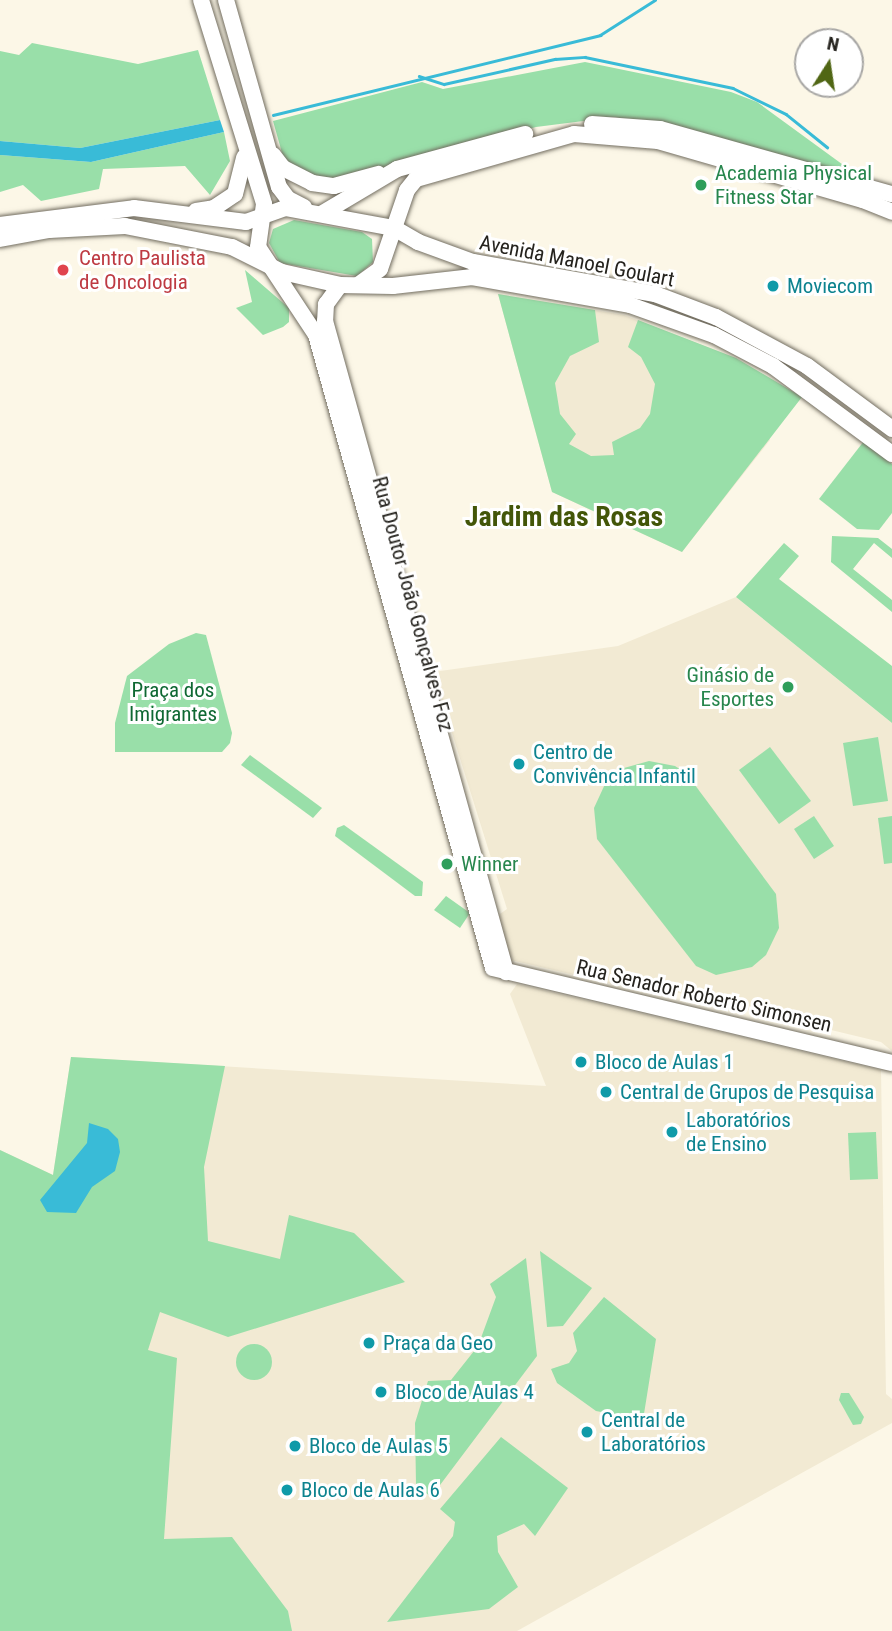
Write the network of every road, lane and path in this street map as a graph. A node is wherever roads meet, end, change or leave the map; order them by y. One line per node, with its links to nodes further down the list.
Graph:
1 (201, 0): 4 (main road)
2 (226, 0): 6 (main road)
3 (675, 139): 5 (main road); 7 (main road); 14 (main road)
4 (244, 144): 10 (main road); 12 (main road)
5 (693, 144): 8 (main road); 11 (main road)
6 (265, 145): 7 (main road); 9 (main road)
7 (397, 169): 9 (main road)
8 (892, 194)
9 (316, 211): 12 (main road); 14 (main road, Avenida Manoel Goulart)
10 (186, 212): 12 (main road); 13 (main road)
11 (892, 212)
12 (263, 218): 16 (main road)
13 (0, 225)
14 (394, 228): 17 (main road); 18 (main road, Avenida Manoel Goulart)
15 (0, 239): 16 (main road)
16 (267, 262): 17 (main road, Avenida Manoel Goulart); 20 (main road, Rua Doutor João Gonçalves Foz)
17 (347, 285): 19 (main road, Avenida Manoel Goulart); 20 (main road, Rua Doutor João Gonçalves Foz)
18 (892, 429)
19 (892, 454)
20 (500, 970): 21 (main road, Rua Senador Roberto Simonsen)
21 (892, 1063)

